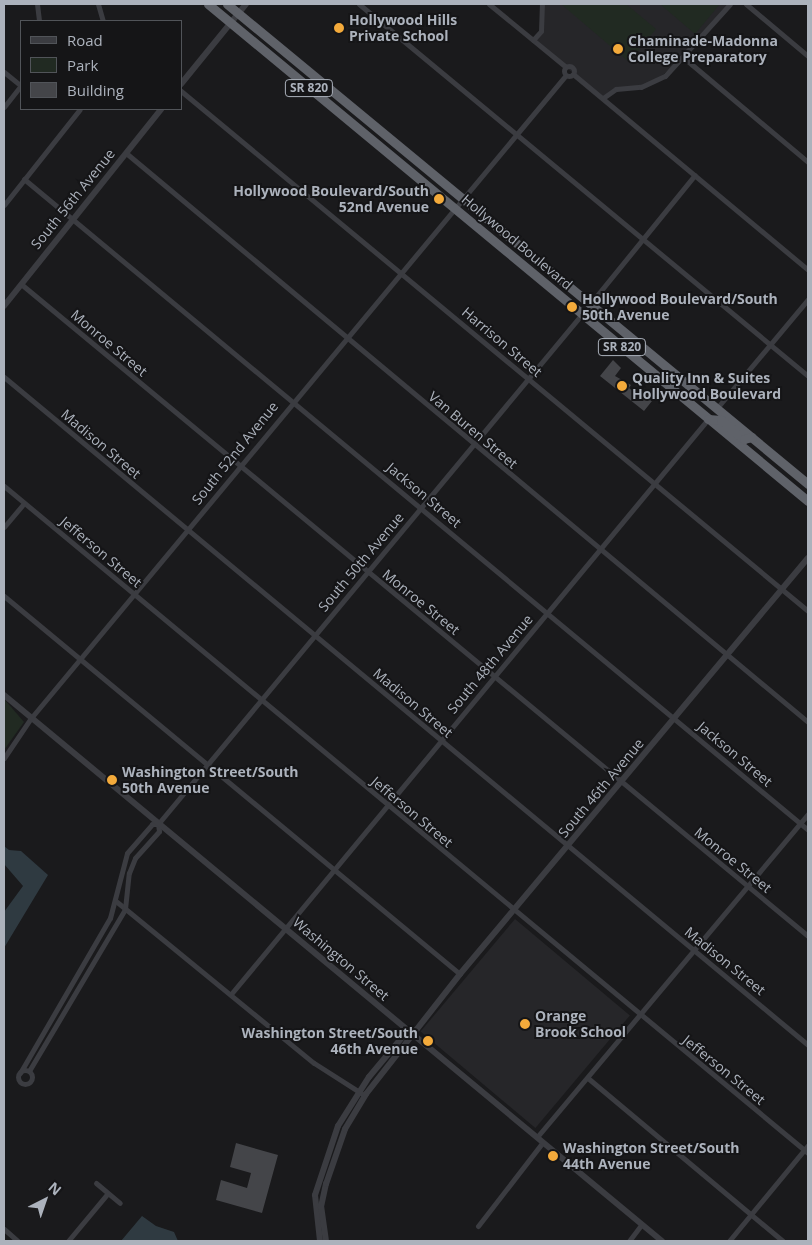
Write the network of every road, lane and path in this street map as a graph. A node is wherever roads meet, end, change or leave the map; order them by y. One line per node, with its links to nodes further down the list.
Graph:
1 (38, 4): 12 (street)
2 (98, 4): 13 (street)
3 (208, 4): 14 (highway, Hollywood Boulevard / SR 820)
4 (227, 4): 11 (highway, Hollywood Boulevard / SR 820)
5 (246, 4): 11 (street)
6 (359, 4): 30 (street)
7 (489, 4): 15 (street)
8 (542, 4): 15 (street)
9 (730, 4): 17 (street)
10 (746, 4): 16 (street)
11 (238, 13): 14 (street); 36 (highway, Hollywood Boulevard / SR 820)
12 (39, 20)
13 (103, 20)
14 (231, 23): 22 (street); 36 (highway, Hollywood Boulevard / SR 820)
15 (533, 40): 18 (street)
16 (808, 56)
17 (684, 58): 26 (street); 32 (street)
18 (566, 67): 20 (street); 21 (street)
19 (4, 72): 23 (street)
20 (573, 74): 21 (street); 26 (street)
21 (566, 75): 30 (street, South 52nd Avenue)
22 (182, 83)
23 (20, 85)
24 (20, 87): 27 (street)
25 (182, 92): 40 (street, Harrison Street)
26 (603, 98): 33 (street)
27 (4, 107)
28 (79, 110): 34 (street)
29 (160, 110): 31 (street, South 56th Avenue)
30 (515, 135): 36 (street, South 52nd Avenue); 38 (street)
31 (126, 154): 37 (street, South 56th Avenue); 48 (street, Van Buren Street)
32 (808, 162)
33 (695, 176): 38 (street); 39 (street)
34 (24, 179): 35 (street); 37 (street, Jackson Street)
35 (4, 205)
36 (459, 205): 40 (street, South 52nd Avenue); 42 (highway, Hollywood Boulevard / SR 820); 44 (highway, Hollywood Boulevard / SR 820)
37 (73, 218): 41 (street, South 56th Avenue); 54 (street, Jackson Street)
38 (642, 238): 44 (street); 49 (street)
39 (808, 270)
40 (401, 273): 48 (street, South 52nd Avenue); 52 (street, Harrison Street)
41 (21, 284): 45 (street, South 56th Avenue); 59 (street, Monroe Street)
42 (549, 287): 44 (highway); 46 (highway, Hollywood Boulevard / SR 820)
43 (808, 300): 49 (street)
44 (590, 304): 47 (highway, Hollywood Boulevard / SR 820)
45 (4, 306)
46 (582, 314): 47 (highway); 52 (street, South 50th Avenue); 53 (highway, Hollywood Boulevard / SR 820)
47 (628, 335): 55 (highway, Hollywood Boulevard / SR 820)
48 (346, 338): 54 (street, South 52nd Avenue); 58 (street, Van Buren Street)
49 (771, 345): 50 (street); 55 (street)
50 (808, 376)
51 (4, 377): 67 (street, Madison Street)
52 (528, 379): 58 (street, South 50th Avenue); 60 (street, Harrison Street)
53 (669, 386): 55 (highway); 56 (highway, Hollywood Boulevard / SR 820)
54 (293, 401): 59 (street, South 52nd Avenue); 65 (street, Jackson Street)
55 (717, 408): 57 (highway, Hollywood Boulevard / SR 820)
56 (708, 419): 57 (highway); 60 (street, South 48th Avenue); 63 (highway, Hollywood Boulevard / SR 820)
57 (752, 437): 61 (highway, Hollywood Boulevard / SR 820)
58 (473, 445): 65 (street, South 50th Avenue); 68 (street, Van Buren Street)
59 (239, 466): 67 (street, South 52nd Avenue); 70 (street, Monroe Street)
60 (655, 484): 68 (street, South 48th Avenue); 71 (street, Harrison Street)
61 (808, 484)
62 (4, 486): 64 (street, Jefferson Street)
63 (808, 501)
64 (24, 503): 66 (street); 72 (street, Jefferson Street)
65 (421, 507): 70 (street, South 50th Avenue); 75 (street, Jackson Street)
66 (4, 527)
67 (187, 530): 72 (street, South 52nd Avenue); 76 (street, Madison Street)
68 (601, 548): 75 (street, South 48th Avenue); 77 (street, Van Buren Street)
69 (808, 558): 71 (street, South 46th Avenue)
70 (367, 572): 76 (street, South 50th Avenue); 79 (street, Monroe Street)
71 (783, 590): 74 (street, Harrison Street); 77 (street, South 46th Avenue)
72 (134, 594): 78 (street, South 52nd Avenue); 81 (street, Jefferson Street)
73 (4, 596): 78 (street)
74 (808, 611)
75 (547, 612): 79 (street, South 48th Avenue); 83 (street, Jackson Street)
76 (315, 636): 81 (street, South 50th Avenue); 85 (street, Madison Street)
77 (727, 656): 83 (street, South 46th Avenue); 84 (street, Van Buren Street)
78 (80, 660): 82 (street, South 52nd Avenue); 87 (street)
79 (494, 677): 85 (street, South 48th Avenue); 88 (street, Monroe Street)
80 (4, 695): 82 (street, Washington Street)
81 (261, 700): 87 (street, South 50th Avenue); 89 (street, Jefferson Street)
82 (31, 718): 86 (street, South 52nd Avenue); 91 (street, Washington Street)
83 (675, 719): 88 (street, South 46th Avenue); 92 (street, Jackson Street)
84 (808, 722)
85 (441, 740): 89 (street, South 48th Avenue); 94 (street, Madison Street)
86 (4, 758)
87 (207, 765): 91 (street, South 50th Avenue); 95 (street)
88 (622, 782): 94 (street, South 46th Avenue); 96 (street, Monroe Street)
89 (386, 805): 95 (street, South 48th Avenue); 99 (street, Jefferson Street)
90 (808, 814): 92 (street)
91 (158, 824): 97 (street); 98 (street); 100 (street, Washington Street)
92 (801, 824): 93 (street, Jackson Street); 96 (street)
93 (808, 830)
94 (568, 846): 99 (street, South 46th Avenue); 102 (street, Madison Street)
95 (333, 869): 100 (street, South 48th Avenue); 103 (street)
96 (749, 887): 101 (street, Monroe Street); 102 (street)
97 (116, 902): 98 (street); 109 (street)
98 (125, 909): 104 (street); 108 (street)
99 (513, 911): 103 (street, South 46th Avenue); 105 (street, Jefferson Street)
100 (284, 928): 104 (street, South 48th Avenue); 106 (street, Washington Street)
101 (808, 936)
102 (695, 952): 105 (street); 107 (street, Madison Street)
103 (460, 974): 106 (street, South 46th Avenue)
104 (231, 994): 111 (street)
105 (640, 1017): 110 (street); 115 (street, Jefferson Street)
106 (412, 1034): 111 (street, South 46th Avenue); 112 (street, South 46th Avenue); 113 (street, Washington Street)
107 (808, 1045)
108 (29, 1072): 109 (street); 109 (street)
109 (20, 1073)
110 (589, 1079): 113 (street); 119 (street)
111 (357, 1092): 112 (street); 125 (street, South 46th Avenue)
112 (366, 1094): 126 (street, South 46th Avenue)
113 (537, 1138): 114 (street, Washington Street)
114 (543, 1142): 120 (street, Washington Street); 121 (street)
115 (807, 1149): 119 (street)
116 (96, 1183): 117 (street)
117 (108, 1193): 118 (street); 124 (street)
118 (120, 1203)
119 (751, 1215): 129 (street); 130 (street)
120 (642, 1224): 127 (street); 128 (street, Washington Street)
121 (478, 1226)
122 (4, 1230): 123 (street)
123 (18, 1241)
124 (68, 1241)
125 (320, 1241)
126 (326, 1241)
127 (629, 1241)
128 (662, 1241)
129 (729, 1241)
130 (783, 1241)

